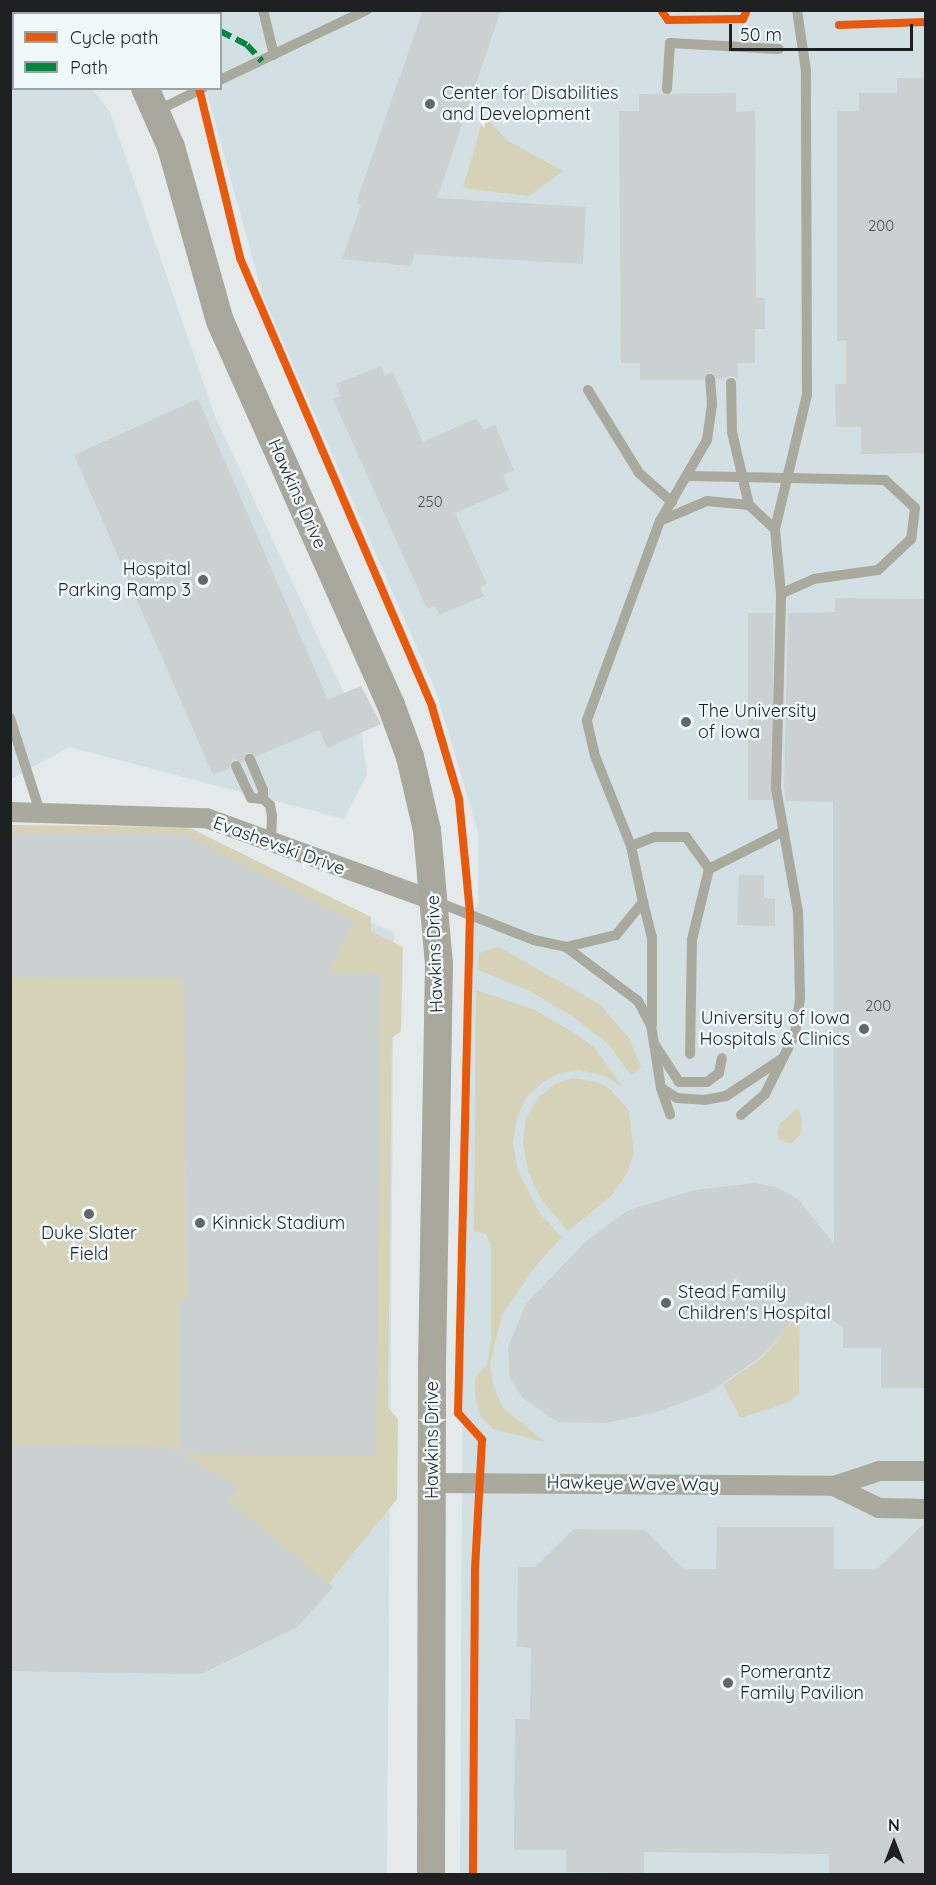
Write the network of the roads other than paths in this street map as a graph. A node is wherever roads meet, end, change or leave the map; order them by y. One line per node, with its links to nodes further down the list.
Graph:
1 (263, 10): 5 (lane)
2 (367, 10): 5 (lane)
3 (797, 10): 15 (lane)
4 (778, 49): 7 (lane)
5 (274, 55): 6 (lane)
6 (222, 79)
7 (668, 88)
8 (194, 90): 9 (lane)
9 (151, 100): 32 (street, Hawkins Drive)
10 (710, 380): 13 (lane)
11 (732, 383): 14 (lane)
12 (588, 390): 16 (lane)
13 (689, 476): 14 (lane); 16 (lane)
14 (742, 476): 15 (lane); 17 (lane)
15 (789, 476): 19 (lane); 20 (lane)
16 (672, 502): 18 (lane)
17 (749, 505): 18 (lane); 19 (lane)
18 (660, 521): 30 (lane)
19 (775, 529): 20 (lane)
20 (781, 594): 28 (lane)
21 (10, 718): 22 (lane)
22 (16, 751): 27 (lane)
23 (250, 759): 25 (lane)
24 (236, 766): 25 (lane)
25 (262, 799): 29 (lane)
26 (11, 812): 27 (street, Evashevski Drive)
27 (40, 812): 29 (street, Evashevski Drive)
28 (782, 832): 31 (lane); 39 (lane)
29 (271, 842): 32 (street, Evashevski Drive)
30 (631, 846): 31 (lane); 33 (lane)
31 (709, 869): 37 (lane)
32 (435, 901): 34 (lane); 44 (street, Hawkins Drive)
33 (643, 902): 34 (lane); 35 (lane)
34 (566, 947): 35 (lane)
35 (651, 1025): 36 (lane)
36 (653, 1042): 38 (lane); 40 (lane)
37 (690, 1054)
38 (722, 1058)
39 (783, 1058): 40 (lane); 42 (lane)
40 (661, 1088): 41 (lane)
41 (670, 1114)
42 (741, 1115)
43 (926, 1471): 45 (street, Hawkeye Wave Way)
44 (432, 1483): 45 (street, Hawkeye Wave Way); 47 (street, Hawkins Drive)
45 (834, 1486): 46 (street, Hawkeye Wave Way)
46 (926, 1509)
47 (431, 1875)

